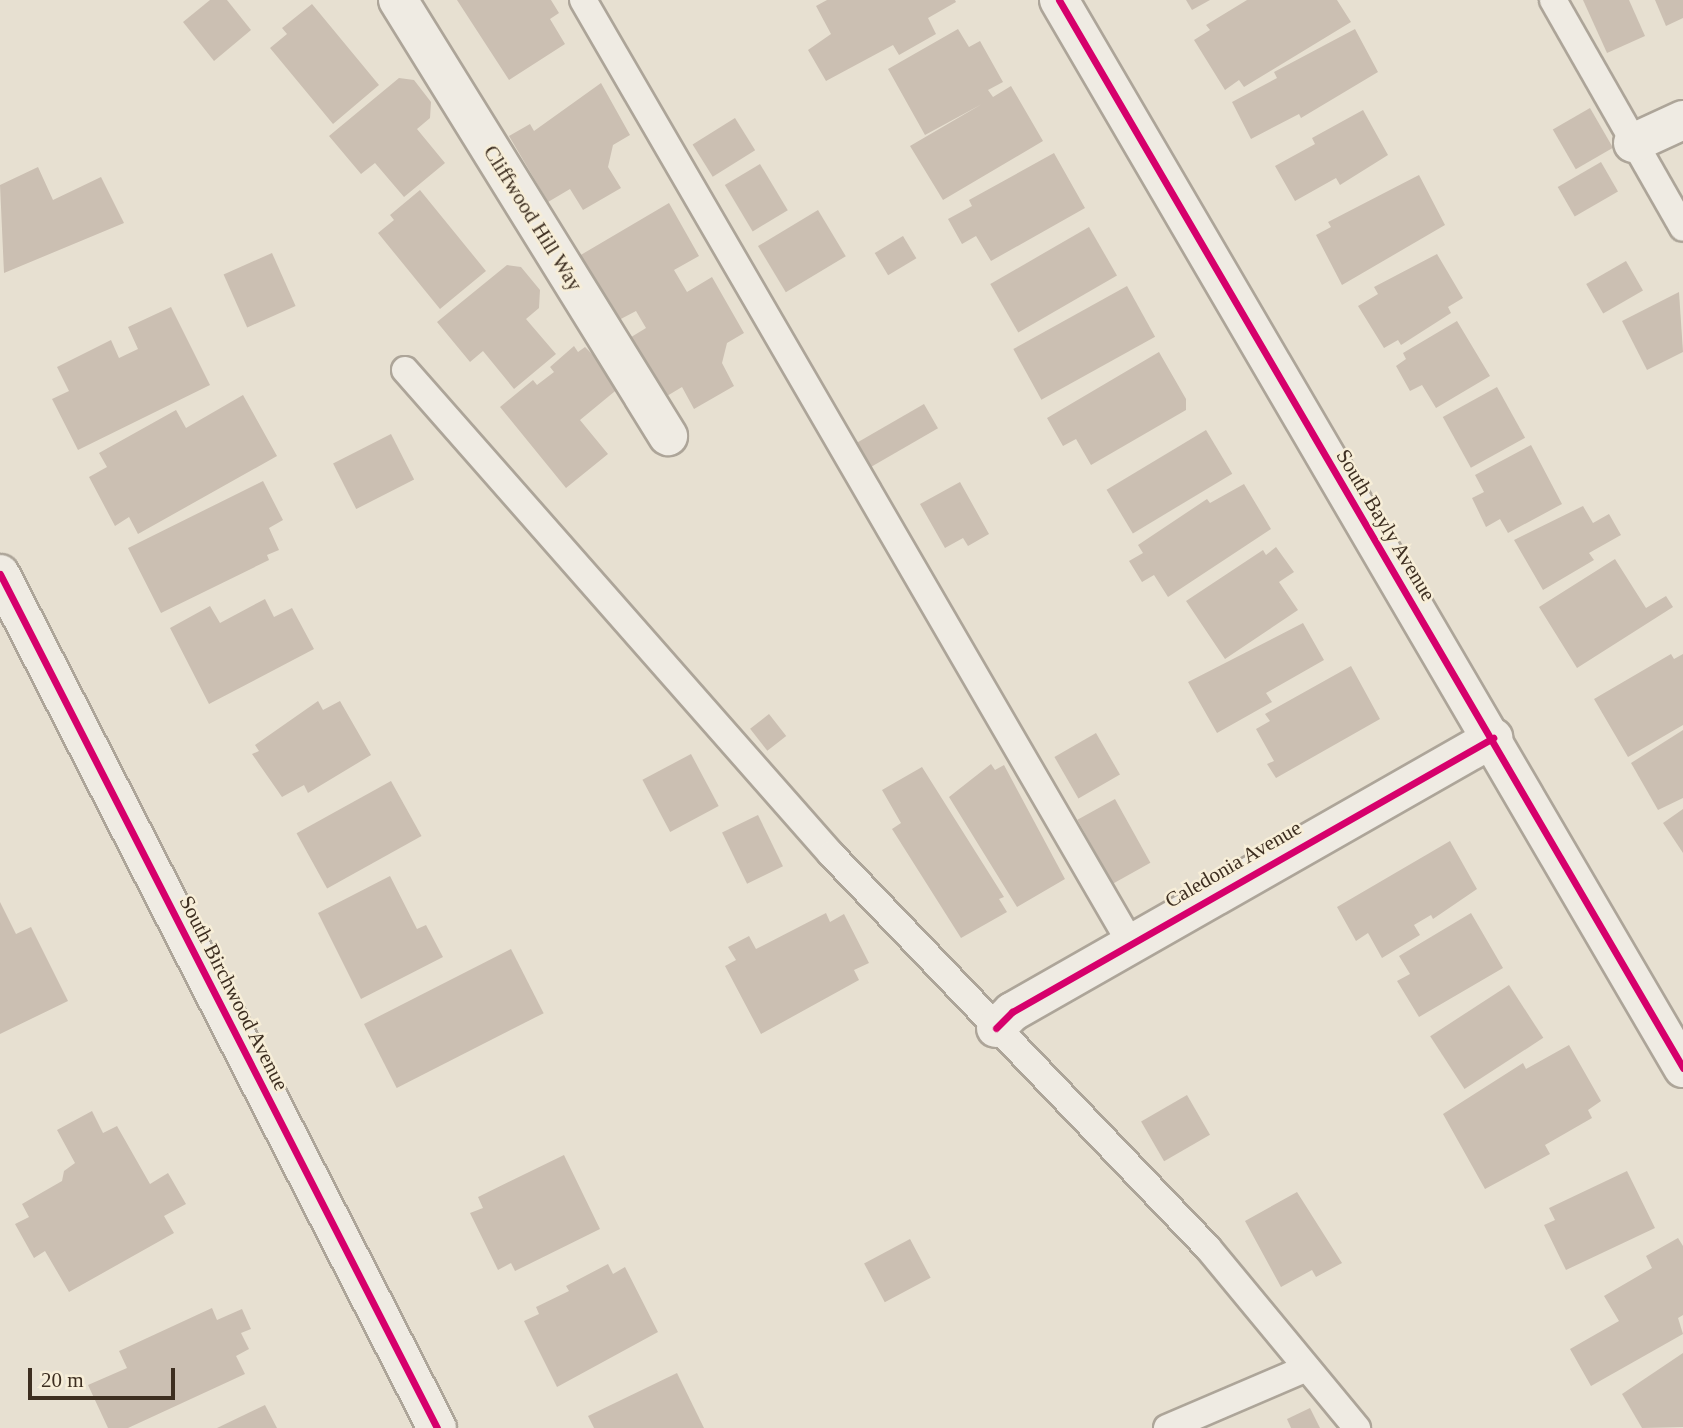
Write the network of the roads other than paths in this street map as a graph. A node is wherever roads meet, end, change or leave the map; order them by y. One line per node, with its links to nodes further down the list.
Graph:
1 (398, 0): 9 (street, Cliffwood Hill Way)
2 (583, 0): 12 (lane)
3 (1059, 0): 11 (street, South Bayly Avenue)
4 (1553, 0): 6 (lane)
5 (1683, 120): 6 (street)
6 (1633, 143): 7 (lane)
7 (1683, 228)
8 (405, 370): 13 (lane)
9 (668, 436)
10 (0, 574): 16 (street, South Birchwood Avenue)
11 (1493, 738): 12 (street, Caledonia Avenue); 14 (street, South Bayly Avenue)
12 (1131, 944): 13 (street, Caledonia Avenue)
13 (996, 1028): 15 (lane)
14 (1683, 1068)
15 (1307, 1368): 17 (lane); 18 (lane)
16 (437, 1428)
17 (1167, 1428)
18 (1357, 1428)

